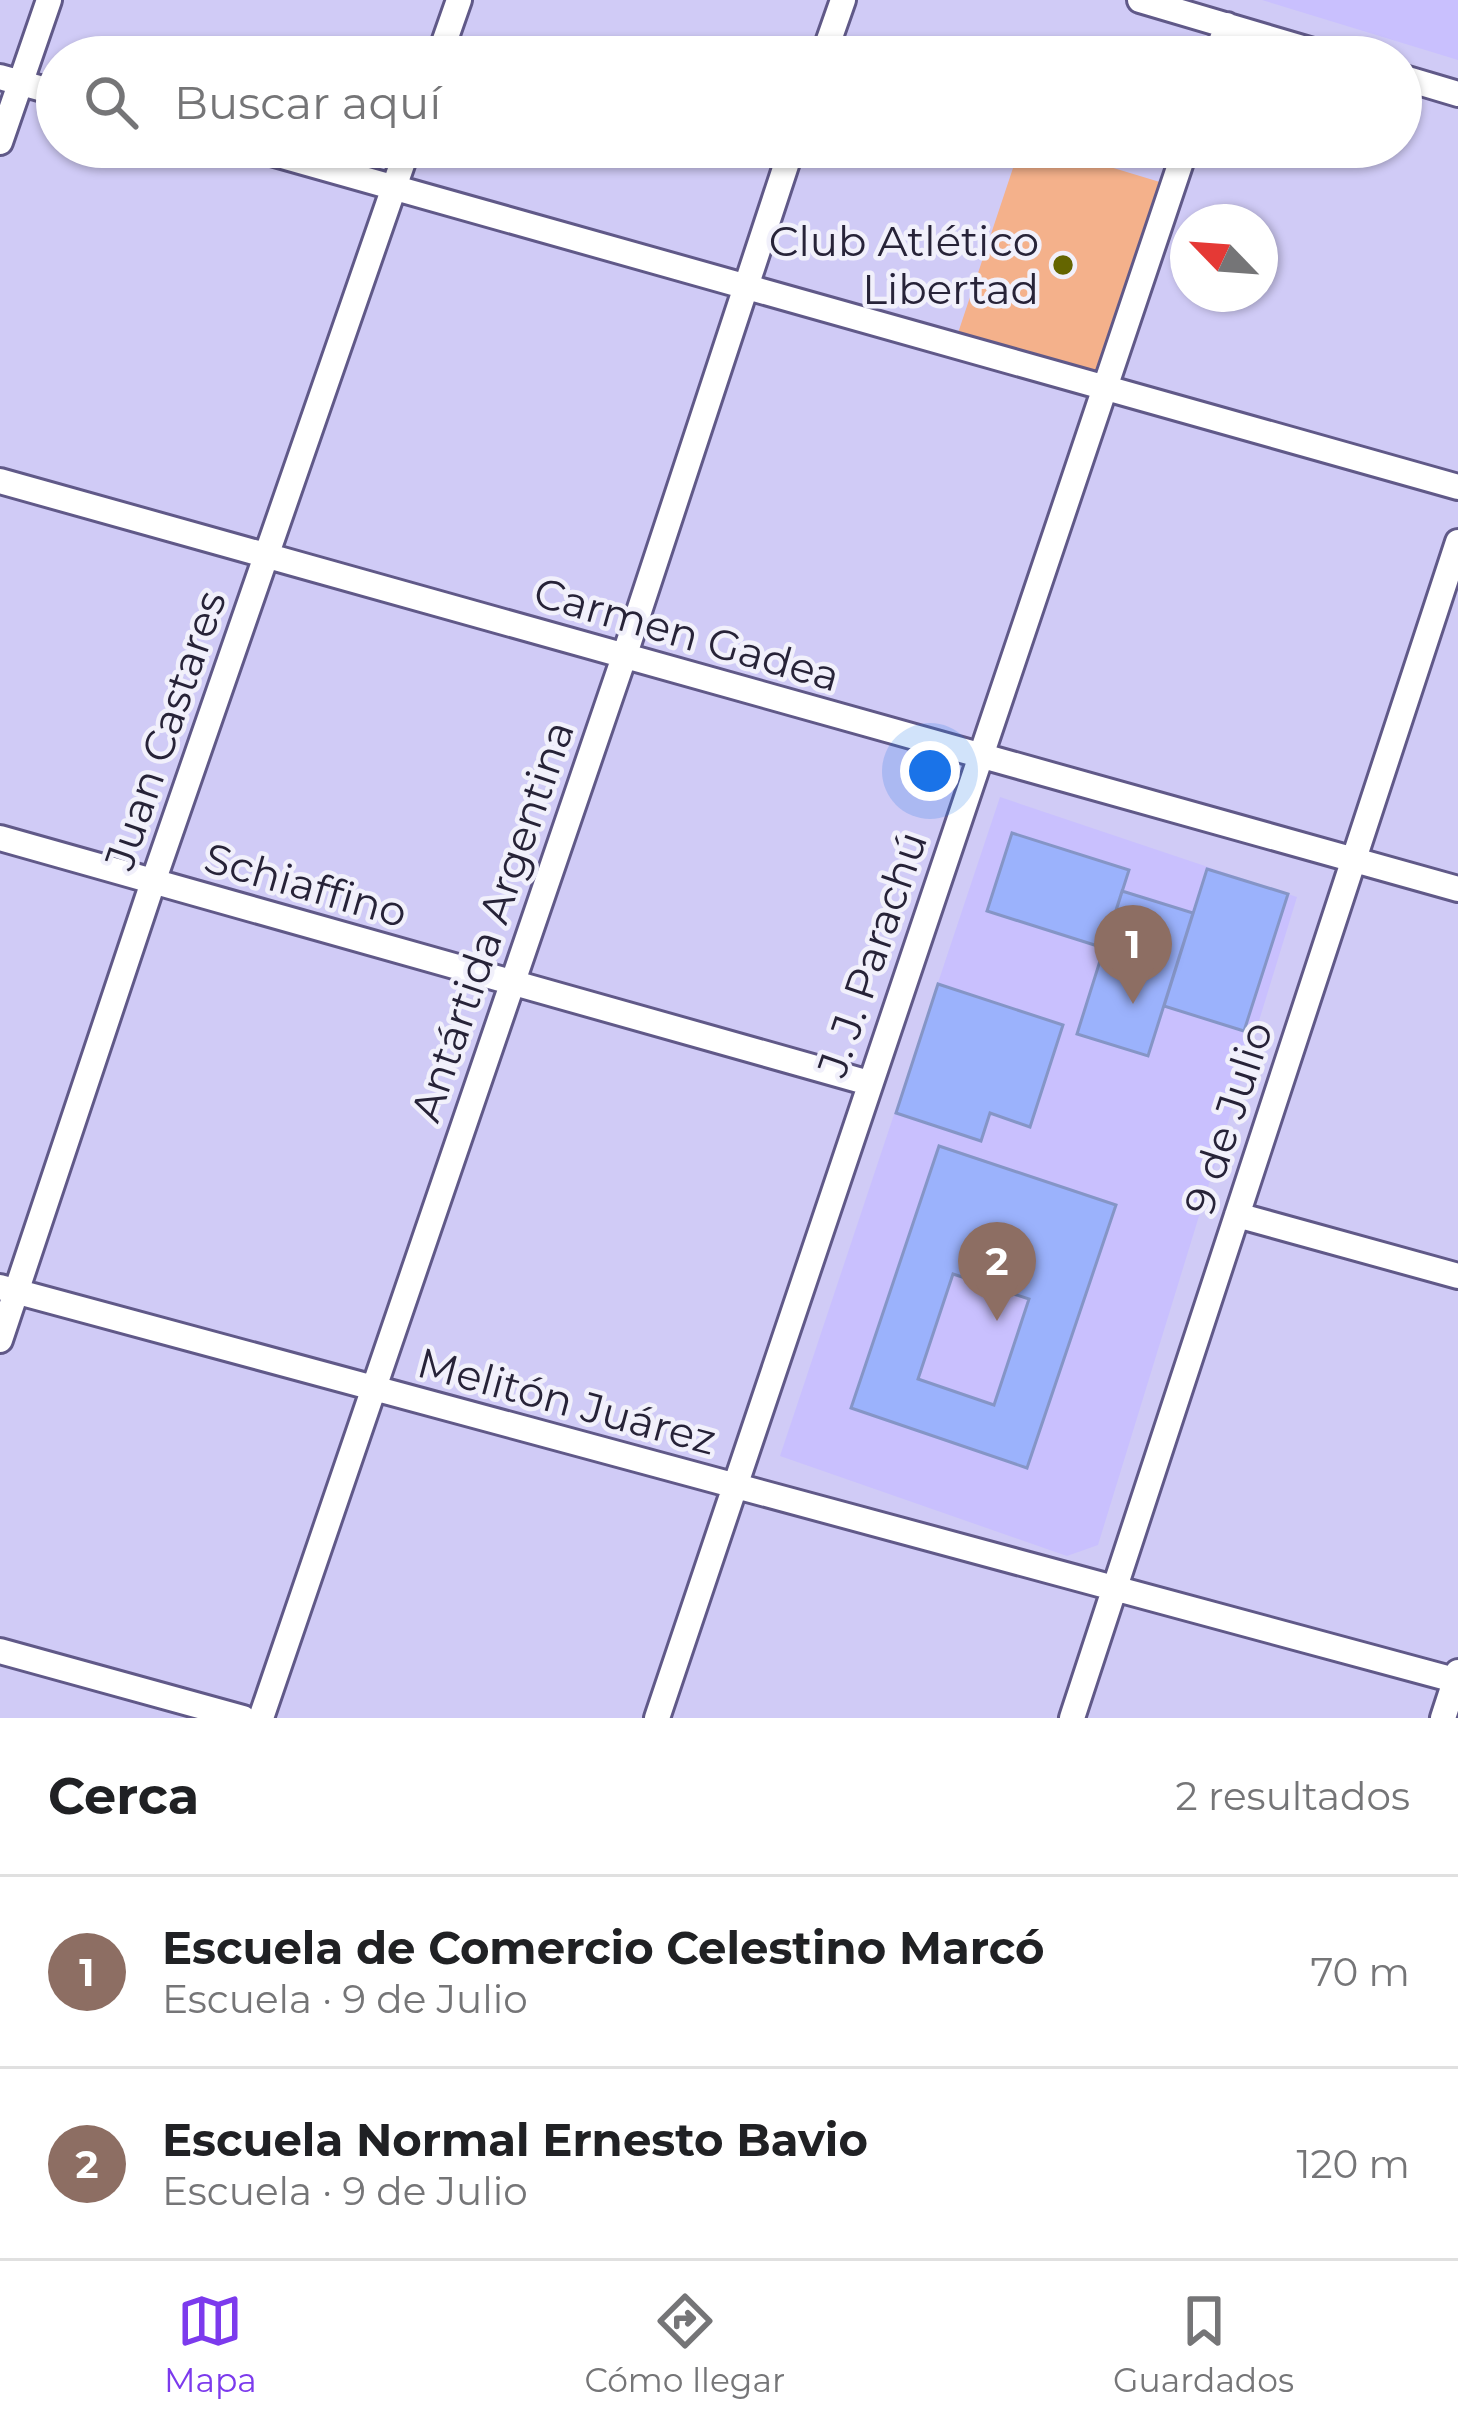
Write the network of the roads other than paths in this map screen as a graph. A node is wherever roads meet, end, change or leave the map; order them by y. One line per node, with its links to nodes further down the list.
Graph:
1 (50, 0): 10 (street)
2 (459, 0): 6 (street)
3 (843, 0): 7 (street)
4 (1140, 0): 5 (street)
5 (1227, 25): 8 (street); 9 (street)
6 (447, 36)
7 (831, 36)
8 (1223, 36)
9 (1263, 36)
10 (10, 80): 13 (street)
11 (1422, 83): 12 (street)
12 (1458, 94)
13 (0, 142)
14 (326, 168): 18 (street)
15 (401, 168): 18 (street, Juan Castares)
16 (785, 168): 19 (street, Antártida Argentina)
17 (1179, 168): 20 (street, J. J. Parachú)
18 (394, 187): 19 (street); 24 (street, Juan Castares)
19 (744, 286): 20 (street); 25 (street, Antártida Argentina)
20 (1105, 388): 22 (street); 26 (street, J. J. Parachú)
21 (0, 481): 24 (street, Carmen Gadea)
22 (1458, 487)
23 (1458, 542): 28 (street, 9 de Julio)
24 (267, 555): 25 (street, Carmen Gadea); 29 (street, Juan Castares)
25 (624, 657): 26 (street, Carmen Gadea); 31 (street, Antártida Argentina)
26 (981, 756): 28 (street, Carmen Gadea); 32 (street, J. J. Parachú)
27 (0, 838): 29 (street, Schiaffino)
28 (1353, 860): 30 (street, Carmen Gadea); 33 (street, 9 de Julio)
29 (153, 882): 31 (street, Schiaffino); 35 (street, Juan Castares)
30 (1458, 890)
31 (512, 984): 32 (street, Schiaffino); 37 (street, Antártida Argentina)
32 (869, 1082): 38 (street, J. J. Parachú)
33 (1237, 1215): 34 (street); 39 (street, 9 de Julio)
34 (1458, 1276)
35 (9, 1289): 36 (street, Juan Castares); 37 (street, Melitón Juárez)
36 (0, 1340)
37 (373, 1388): 38 (street, Melitón Juárez); 43 (street, Antártida Argentina)
38 (736, 1487): 39 (street, Melitón Juárez); 44 (street, J. J. Parachú)
39 (1114, 1590): 41 (street, Melitón Juárez); 45 (street, 9 de Julio)
40 (0, 1651): 42 (street)
41 (1457, 1678): 46 (street)
42 (243, 1718)
43 (261, 1718)
44 (657, 1718)
45 (1072, 1718)
46 (1443, 1718)

